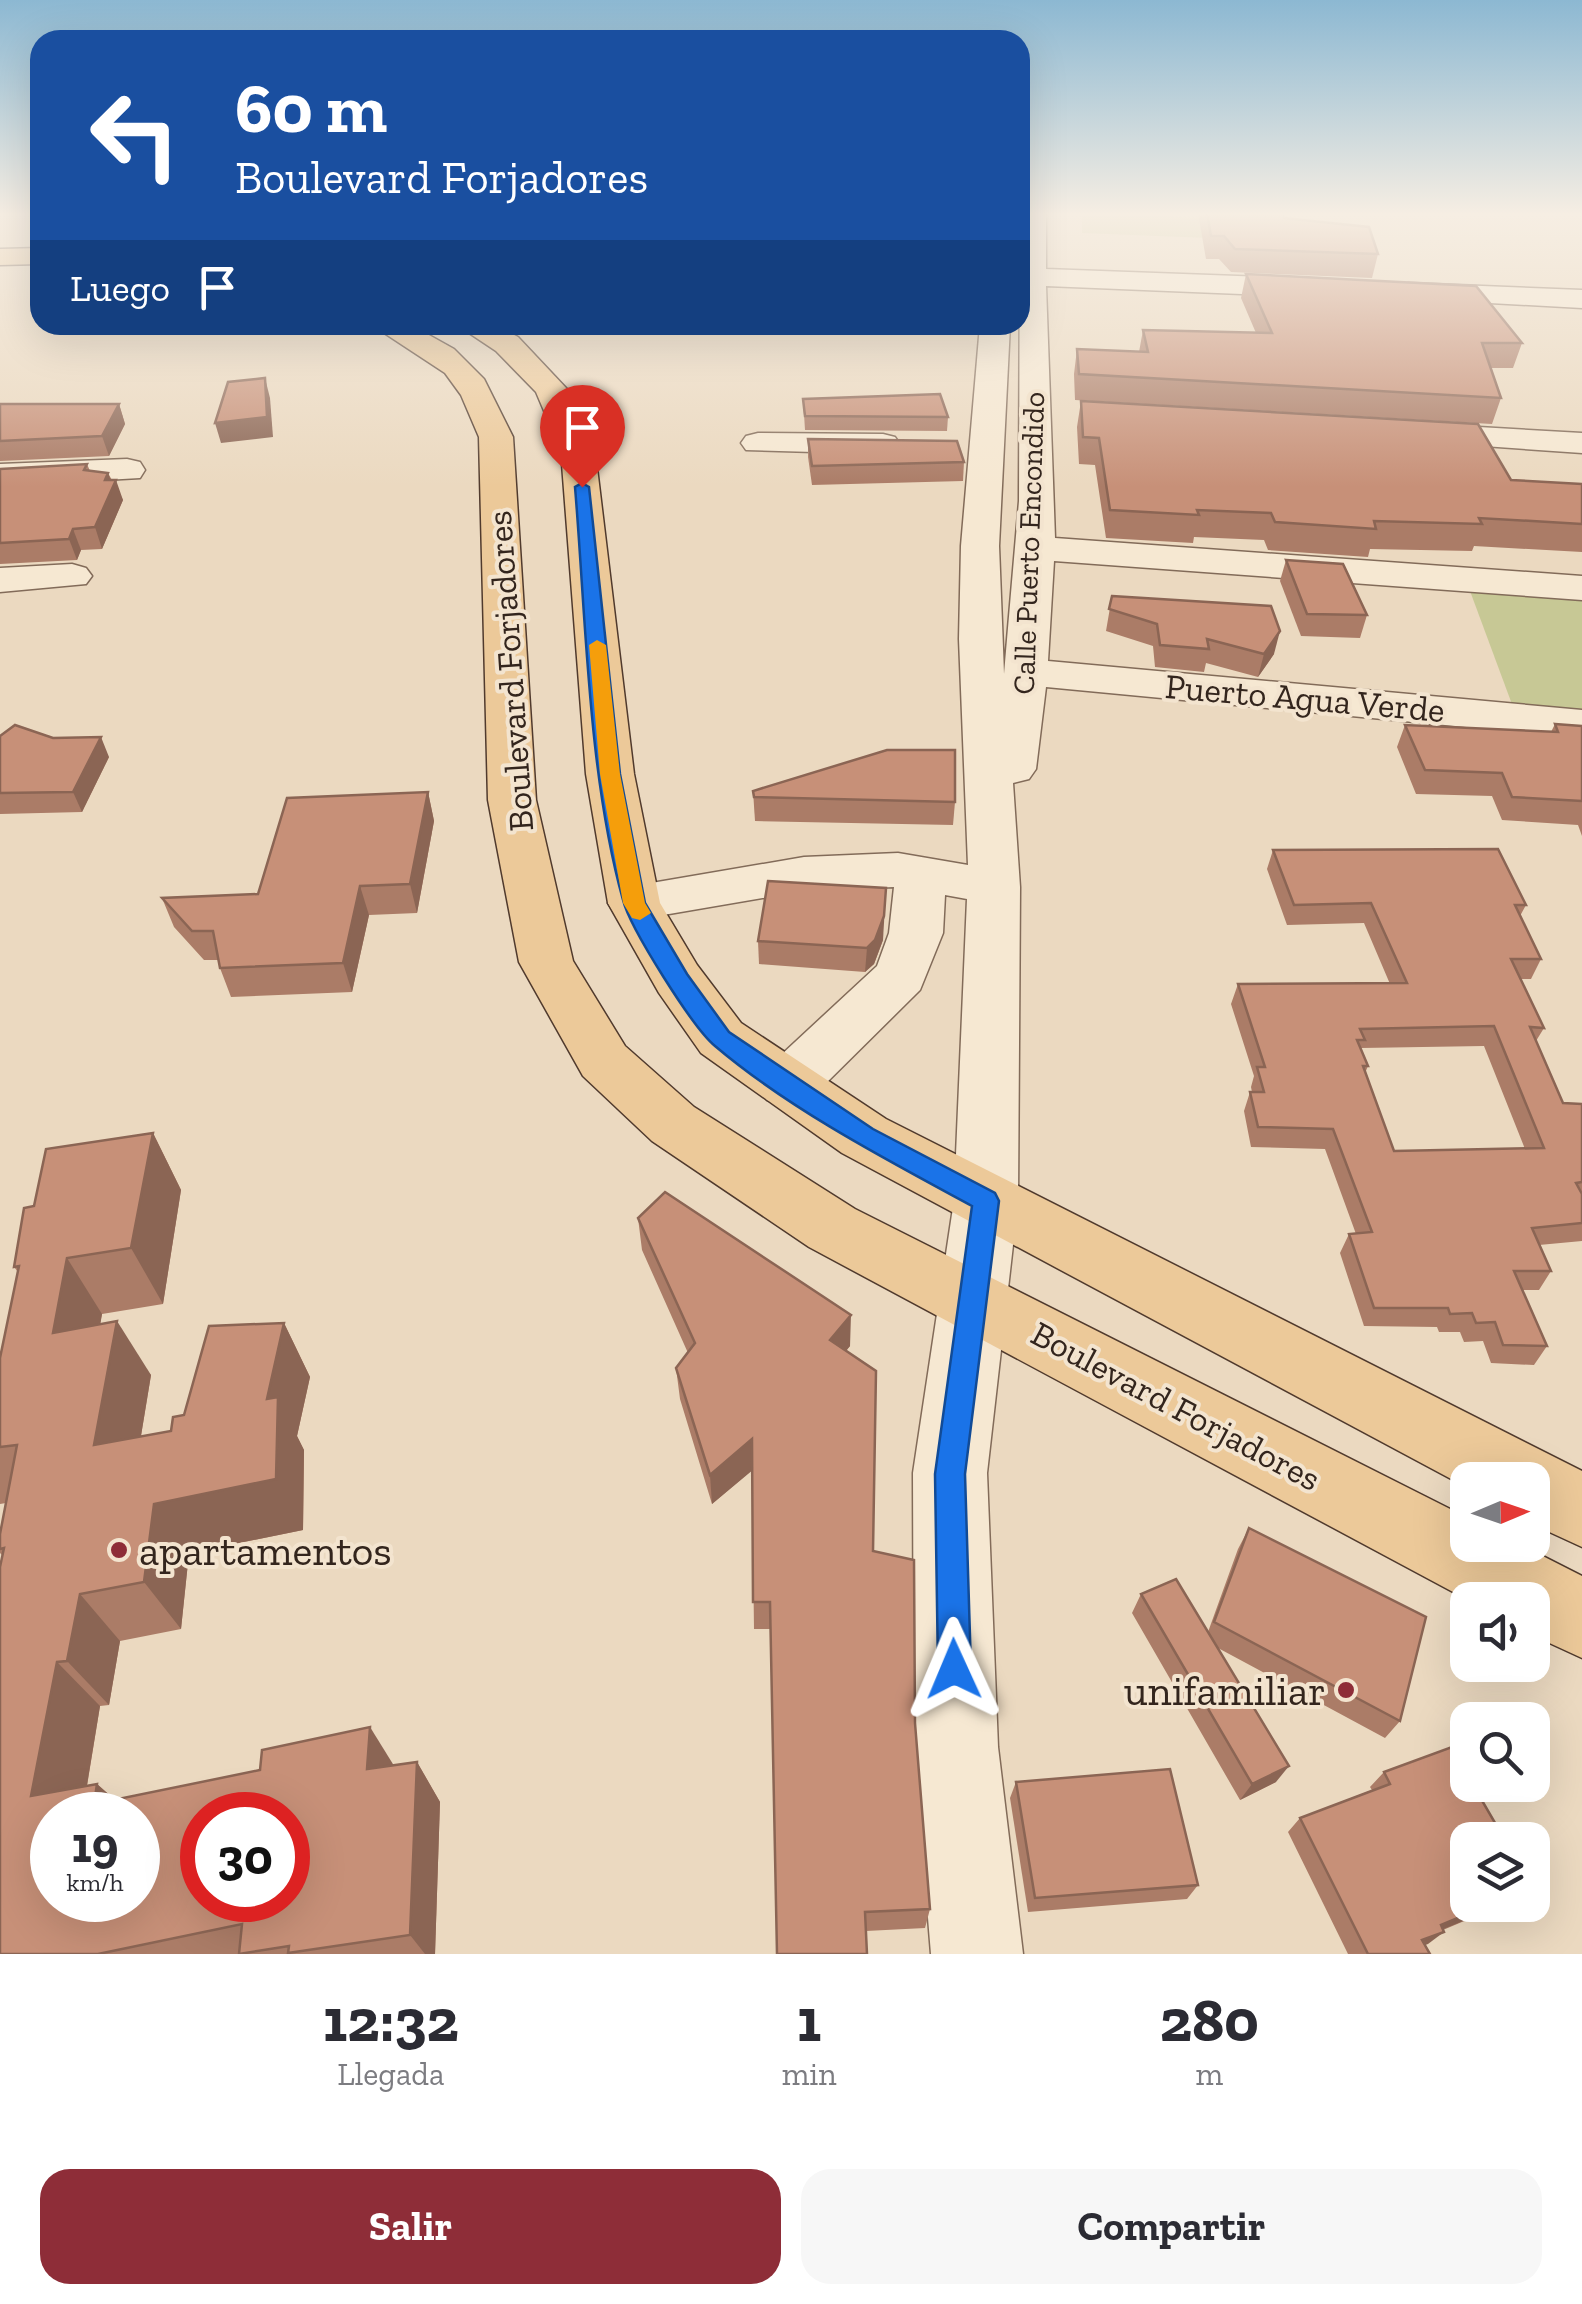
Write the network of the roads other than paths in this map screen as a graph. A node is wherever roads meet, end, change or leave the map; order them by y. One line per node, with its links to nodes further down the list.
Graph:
1 (406, 335): 25 (main road, Boulevard Forjadores)
2 (490, 335): 22 (main road)
3 (993, 335): 14 (street, Calle Puerto Encondido)
4 (1030, 335): 5 (street, Calle Puerto Encondido)
5 (1037, 411): 6 (street); 13 (street, Calle Puerto Encondido)
6 (1077, 414)
7 (1376, 431): 9 (street)
8 (758, 443): 10 (street)
9 (1582, 443)
10 (910, 445)
11 (127, 470): 12 (street)
12 (0, 475)
13 (1034, 555): 14 (street); 17 (street); 18 (street, Calle Puerto Encondido)
14 (980, 559): 21 (street, Calle Puerto Encondido)
15 (72, 576): 16 (street)
16 (0, 580)
17 (1582, 588)
18 (1028, 672): 19 (street, Puerto Agua Verde); 21 (street, Calle Puerto Encondido)
19 (1582, 724)
20 (921, 874): 21 (street); 22 (street); 23 (street)
21 (994, 879): 24 (street, Calle Puerto Encondido)
22 (634, 903): 23 (main road)
23 (788, 1084): 24 (main road)
24 (986, 1201): 25 (street, Calle Puerto Encondido); 26 (main road)
25 (973, 1300): 29 (main road, Boulevard Forjadores); 30 (street, Calle Puerto Encondido)
26 (1490, 1462)
27 (1550, 1493): 28 (main road)
28 (1582, 1510)
29 (1582, 1618)
30 (978, 1954)

